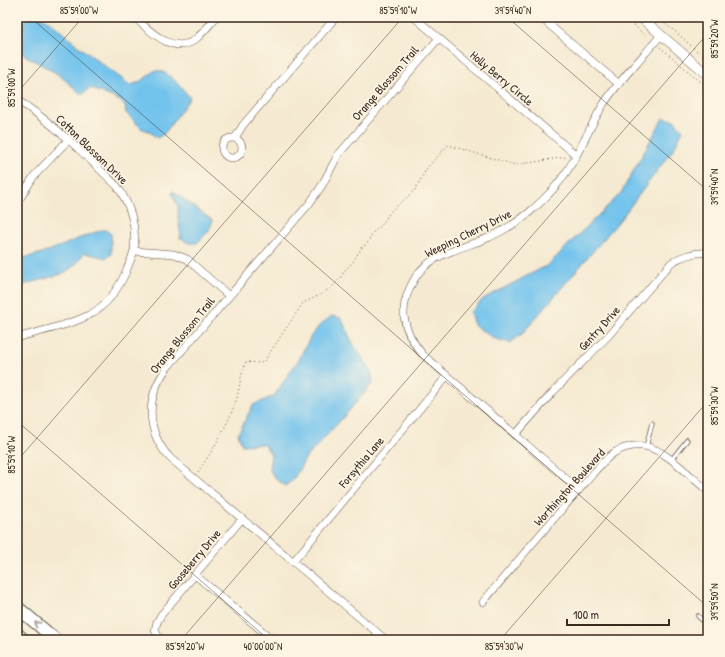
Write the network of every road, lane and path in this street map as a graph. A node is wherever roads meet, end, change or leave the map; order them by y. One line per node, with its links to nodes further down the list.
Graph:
1 (134, 17): 2 (street)
2 (216, 17)
3 (336, 17): 16 (street)
4 (414, 17): 9 (street, Holly Berry Circle)
5 (540, 17): 13 (street)
6 (625, 17): 10 (path)
7 (640, 17): 10 (street)
8 (656, 17): 11 (path)
9 (439, 38): 18 (street, Holly Berry Circle); 22 (street, Orange Blossom Trail)
10 (658, 39): 12 (street); 13 (street, Weeping Cherry Drive); 14 (path)
11 (708, 61)
12 (708, 75)
13 (619, 84): 18 (street, Weeping Cherry Drive)
14 (708, 88)
15 (17, 100): 17 (street, Cotton Blossom Drive)
16 (235, 138)
17 (69, 139): 19 (street); 20 (street, Cotton Blossom Drive)
18 (576, 155): 24 (street, Weeping Cherry Drive); 30 (path)
19 (21, 197)
20 (134, 251): 22 (street); 23 (street)
21 (708, 253): 26 (street, Gentry Drive)
22 (229, 296): 30 (street, Orange Blossom Trail)
23 (17, 338)
24 (447, 376): 26 (street, Weeping Cherry Drive); 34 (street, Forsythia Lane)
25 (652, 422): 28 (lane)
26 (515, 435): 31 (street, Weeping Cherry Drive)
27 (687, 440): 29 (lane)
28 (646, 447): 29 (street, Worthington Boulevard); 31 (street, Worthington Boulevard)
29 (671, 460): 32 (street, Worthington Boulevard)
30 (194, 479): 33 (street, Orange Blossom Trail)
31 (579, 490): 36 (street, Worthington Boulevard)
32 (708, 491)
33 (241, 520): 34 (street, Orange Blossom Trail); 35 (street, Gooseberry Drive)
34 (292, 562): 45 (street, Orange Blossom Trail)
35 (195, 575): 43 (street, Gooseberry Drive); 44 (street)
36 (484, 602)
37 (19, 614): 42 (main road, one-way to 37)
38 (698, 616): 39 (lane)
39 (708, 626)
40 (17, 634): 41 (main road)
41 (24, 640)
42 (56, 640)
43 (160, 640)
44 (273, 640)
45 (386, 640)

